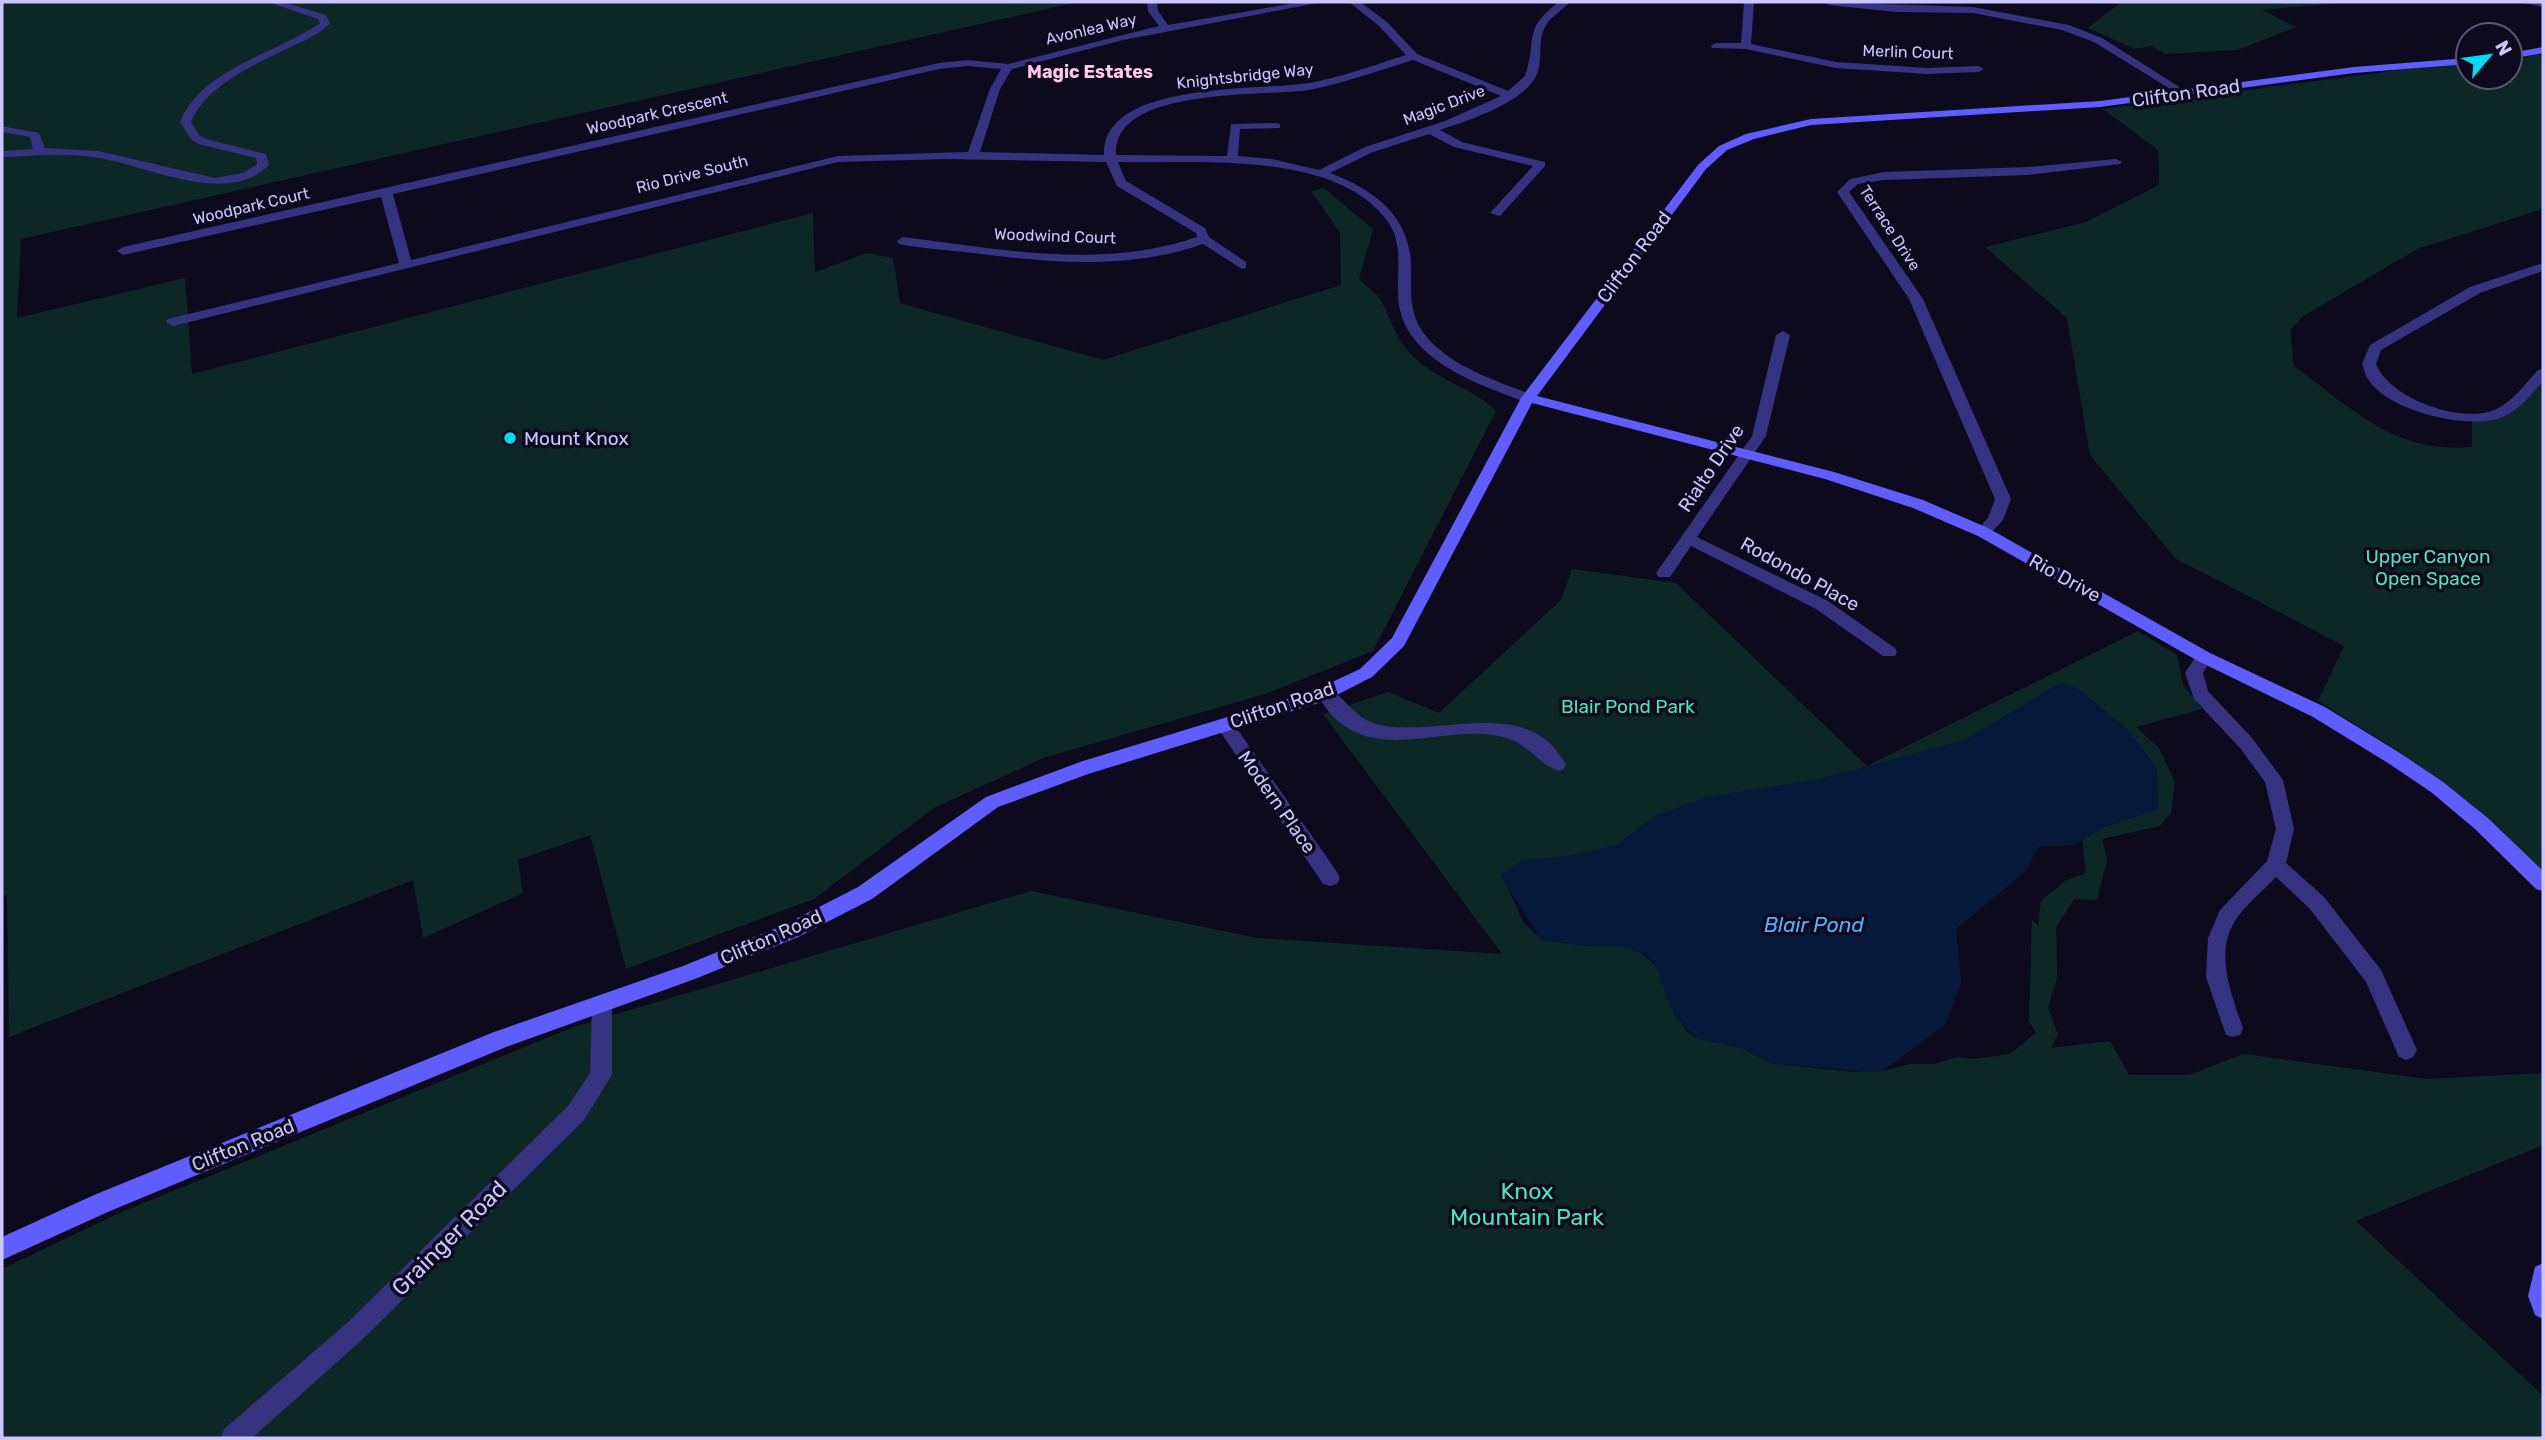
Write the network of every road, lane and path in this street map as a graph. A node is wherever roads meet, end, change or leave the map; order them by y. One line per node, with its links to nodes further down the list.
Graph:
1 (273, 2): 27 (street)
2 (1152, 2): 11 (street)
3 (1318, 2): 11 (street, Avonlea Way)
4 (1354, 2): 16 (street)
5 (1565, 2): 23 (street, Magic Drive)
6 (1749, 2): 12 (street)
7 (1829, 2): 10 (street)
8 (2525, 2): 9 (street)
9 (2543, 4)
10 (1895, 5): 22 (street)
11 (1165, 28): 19 (street, Avonlea Way)
12 (1746, 46): 13 (street, Merlin Court); 18 (street, Merlin Court)
13 (1716, 47)
14 (2543, 50): 15 (street)
15 (2524, 53)
16 (1413, 56): 23 (street); 30 (street, Knightsbridge Way)
17 (2454, 62): 22 (street, Clifton Road)
18 (1836, 65): 20 (street, Merlin Court); 21 (street, Merlin Court)
19 (1008, 67): 29 (street); 34 (street, Woodpark Crescent)
20 (1979, 69)
21 (1860, 77)
22 (2184, 93): 45 (street, Clifton Road)
23 (1508, 95): 26 (street, Magic Drive)
24 (1276, 126): 31 (street)
25 (2, 129): 27 (street)
26 (1429, 129): 33 (street, Magic Drive); 35 (street)
27 (40, 152): 28 (street)
28 (2, 154)
29 (973, 155): 30 (street, Rio Drive South); 39 (street, Rio Drive South)
30 (1111, 158): 31 (street, Rio Drive South); 36 (street)
31 (1231, 161): 33 (street, Rio Drive South)
32 (2116, 162): 47 (street, Terrace Drive)
33 (1320, 174): 45 (street, Rio Drive South)
34 (386, 192): 38 (street, Woodpark Court); 39 (street)
35 (1496, 213)
36 (1204, 239): 37 (street, Woodwind Court); 40 (street)
37 (903, 241)
38 (123, 251)
39 (405, 263): 42 (street, Rio Drive South)
40 (1242, 265)
41 (2543, 267): 44 (street)
42 (173, 322)
43 (1783, 335): 46 (street, Rialto Drive)
44 (2543, 373)
45 (1528, 398): 46 (street, Rio Drive); 52 (street, Clifton Road)
46 (1748, 454): 47 (street, Rio Drive); 48 (street, Rialto Drive)
47 (1983, 532): 51 (street, Rio Drive)
48 (1687, 538): 49 (street, Rialto Drive); 50 (street, Rodondo Place)
49 (1664, 573)
50 (1889, 652)
51 (2204, 657): 55 (street); 57 (street, Rio Drive)
52 (1325, 693): 53 (street, Clifton Road); 54 (street)
53 (1224, 725): 56 (street, Modern Place); 58 (street, Clifton Road)
54 (1557, 765)
55 (2276, 865): 59 (street); 60 (street)
56 (1330, 878)
57 (2543, 883)
58 (602, 1004): 61 (street, Clifton Road); 64 (street, Grainger Road)
59 (2233, 1028)
60 (2406, 1050)
61 (2, 1249)
62 (2543, 1275): 63 (street)
63 (2543, 1307)
64 (233, 1438)

